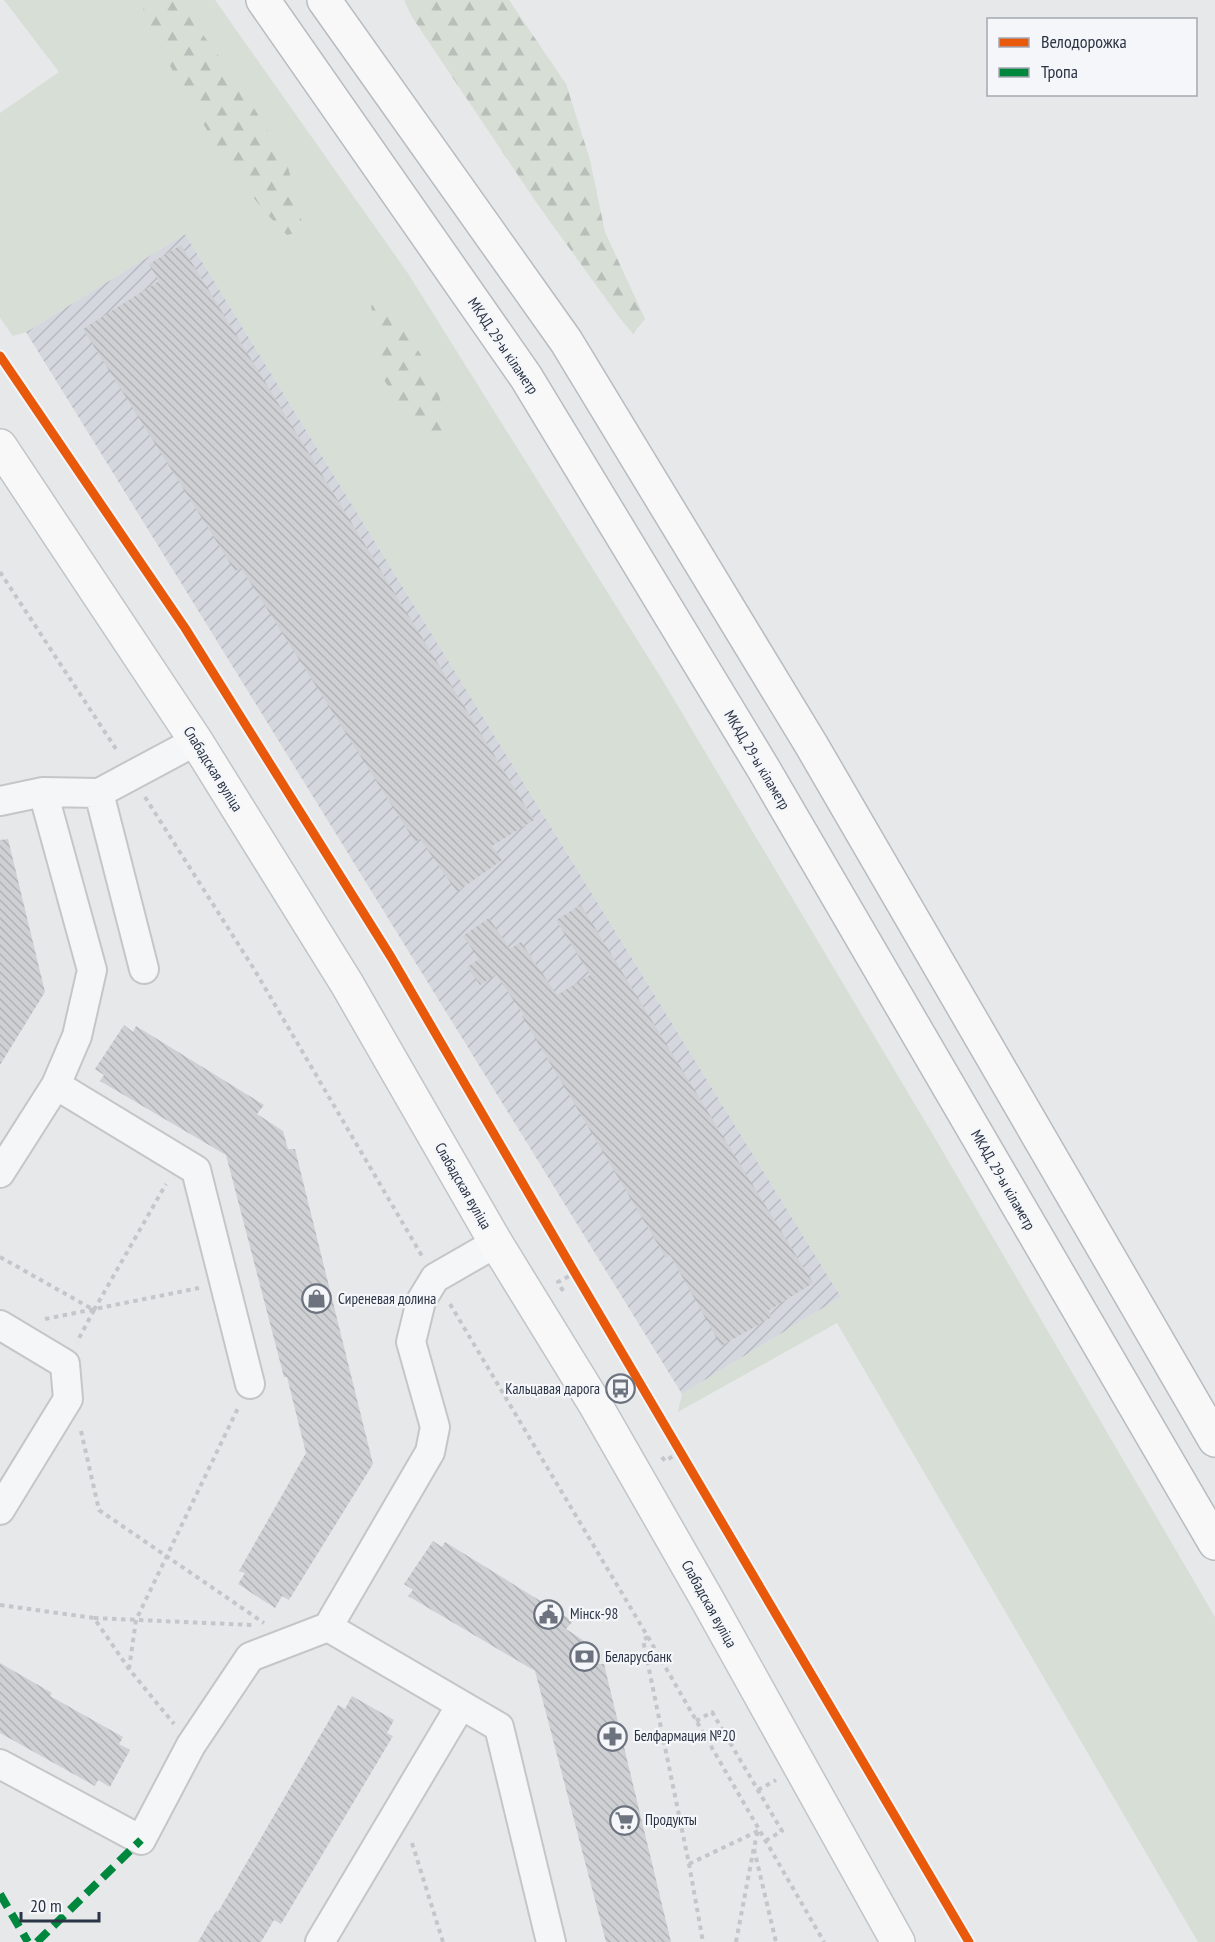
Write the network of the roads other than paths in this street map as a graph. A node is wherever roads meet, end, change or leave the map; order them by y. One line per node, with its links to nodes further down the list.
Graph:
1 (263, 0): 16 (main road, МКАД, 29-ы кіламетр)
2 (324, 0): 14 (main road)
3 (0, 446): 4 (main road, Слабадская вуліца)
4 (196, 741): 6 (lane); 11 (main road, Слабадская вуліца)
5 (43, 792): 6 (lane); 7 (lane); 9 (lane)
6 (99, 793): 8 (lane)
7 (0, 801)
8 (144, 969)
9 (56, 1085): 10 (lane); 13 (lane)
10 (0, 1173)
11 (496, 1243): 17 (lane); 22 (main road, Слабадская вуліца)
12 (1, 1326): 15 (lane)
13 (250, 1384)
14 (1215, 1440)
15 (0, 1510)
16 (1215, 1543)
17 (328, 1627): 18 (lane); 19 (lane)
18 (461, 1705): 20 (lane); 21 (lane)
19 (0, 1764)
20 (320, 1942)
21 (551, 1942)
22 (898, 1942)

